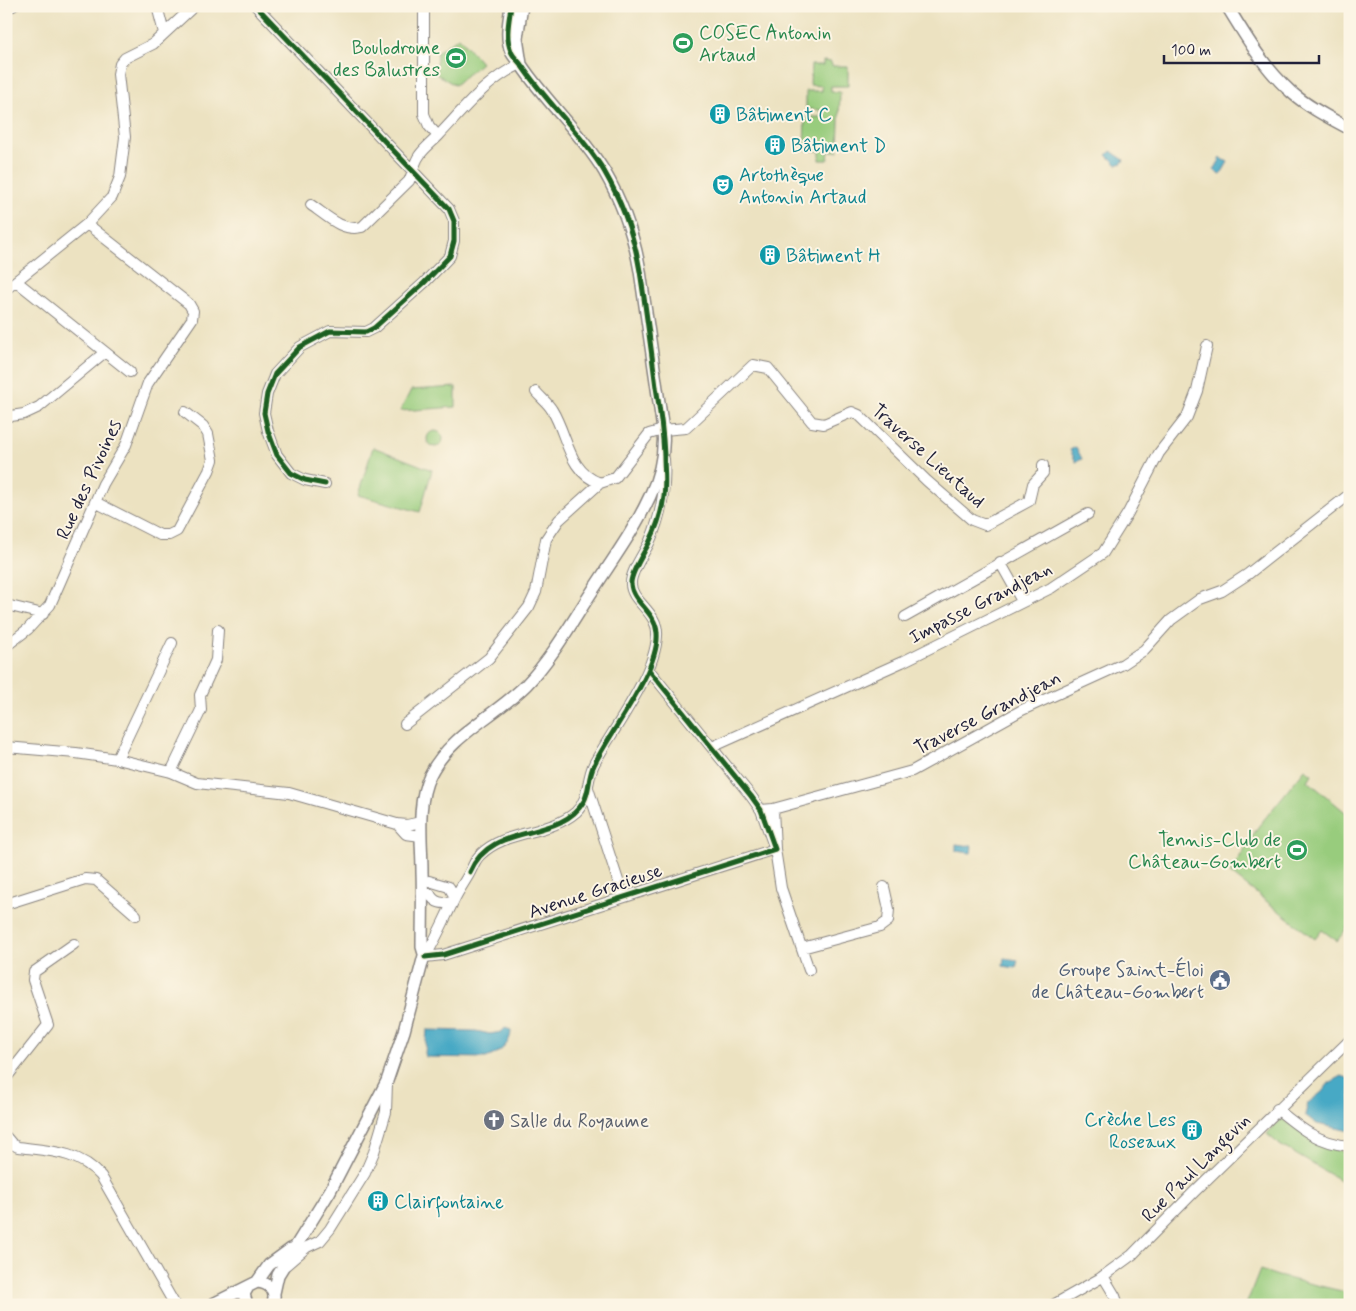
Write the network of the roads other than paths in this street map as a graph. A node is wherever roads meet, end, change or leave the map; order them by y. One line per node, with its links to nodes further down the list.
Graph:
1 (13, 6): 9 (street)
2 (157, 6): 10 (street)
3 (194, 6): 10 (street)
4 (256, 6): 14 (street)
5 (424, 6): 13 (street)
6 (512, 6): 11 (street)
7 (522, 6): 11 (street)
8 (1227, 6): 12 (street)
9 (6, 8)
10 (164, 33): 16 (street)
11 (521, 64): 13 (street); 25 (street)
12 (1350, 129)
13 (438, 136): 14 (street)
14 (414, 171): 15 (street); 28 (street)
15 (311, 205)
16 (87, 224): 17 (street); 31 (street, Rue des Pivoines)
17 (16, 281): 18 (street); 20 (street)
18 (6, 289)
19 (1207, 346): 34 (street, Impasse Grandjean)
20 (105, 352): 21 (street); 24 (street)
21 (130, 372)
22 (536, 392): 29 (street)
23 (185, 412): 31 (street)
24 (6, 413)
25 (663, 430): 26 (street); 27 (street, Traverse Lieutaud); 29 (street)
26 (664, 454): 41 (street); 47 (street)
27 (1043, 466)
28 (325, 484)
29 (600, 484): 42 (street)
30 (1350, 494): 49 (street, Traverse Grandjean)
31 (95, 502): 36 (street, Rue des Pivoines)
32 (1088, 514): 33 (street)
33 (1000, 562): 34 (street); 37 (street)
34 (1022, 601): 43 (street, Impasse Grandjean)
35 (6, 605): 36 (street)
36 (42, 614): 40 (street, Rue des Pivoines)
37 (904, 617)
38 (218, 630): 46 (street)
39 (172, 643): 45 (street)
40 (6, 646)
41 (649, 670): 43 (street); 48 (street)
42 (405, 724)
43 (712, 747): 50 (street)
44 (6, 748): 45 (street)
45 (117, 760): 46 (street)
46 (172, 772): 52 (street)
47 (430, 775): 51 (street); 56 (street)
48 (588, 788): 55 (street); 59 (street)
49 (773, 809): 50 (street, Traverse Grandjean); 54 (street)
50 (761, 810): 54 (street)
51 (421, 822): 52 (street); 53 (street)
52 (397, 824): 53 (street)
53 (421, 836): 58 (street)
54 (775, 849): 59 (street, Avenue Gracieuse); 64 (street)
55 (470, 872): 56 (street); 60 (street)
56 (438, 883): 58 (street); 60 (street)
57 (884, 887): 64 (street)
58 (426, 894): 60 (street); 65 (street)
59 (623, 896): 65 (street, Avenue Gracieuse)
60 (454, 899): 65 (street)
61 (6, 904): 62 (street)
62 (136, 915)
63 (74, 944): 68 (street)
64 (802, 948): 66 (street)
65 (425, 957): 69 (street)
66 (808, 970)
67 (1347, 1047): 70 (street, Rue Paul Langevin)
68 (6, 1078)
69 (387, 1081): 73 (street); 74 (street)
70 (1277, 1110): 72 (street); 75 (street, Rue Paul Langevin)
71 (6, 1137): 78 (street)
72 (1350, 1146)
73 (298, 1243): 74 (street); 76 (street)
74 (283, 1267): 77 (street)
75 (1103, 1276): 81 (street, Rue Paul Langevin); 82 (street)
76 (252, 1284): 77 (street); 79 (street); 80 (street)
77 (274, 1301)
78 (175, 1305)
79 (211, 1305)
80 (247, 1305)
81 (1053, 1305)
82 (1118, 1305)

